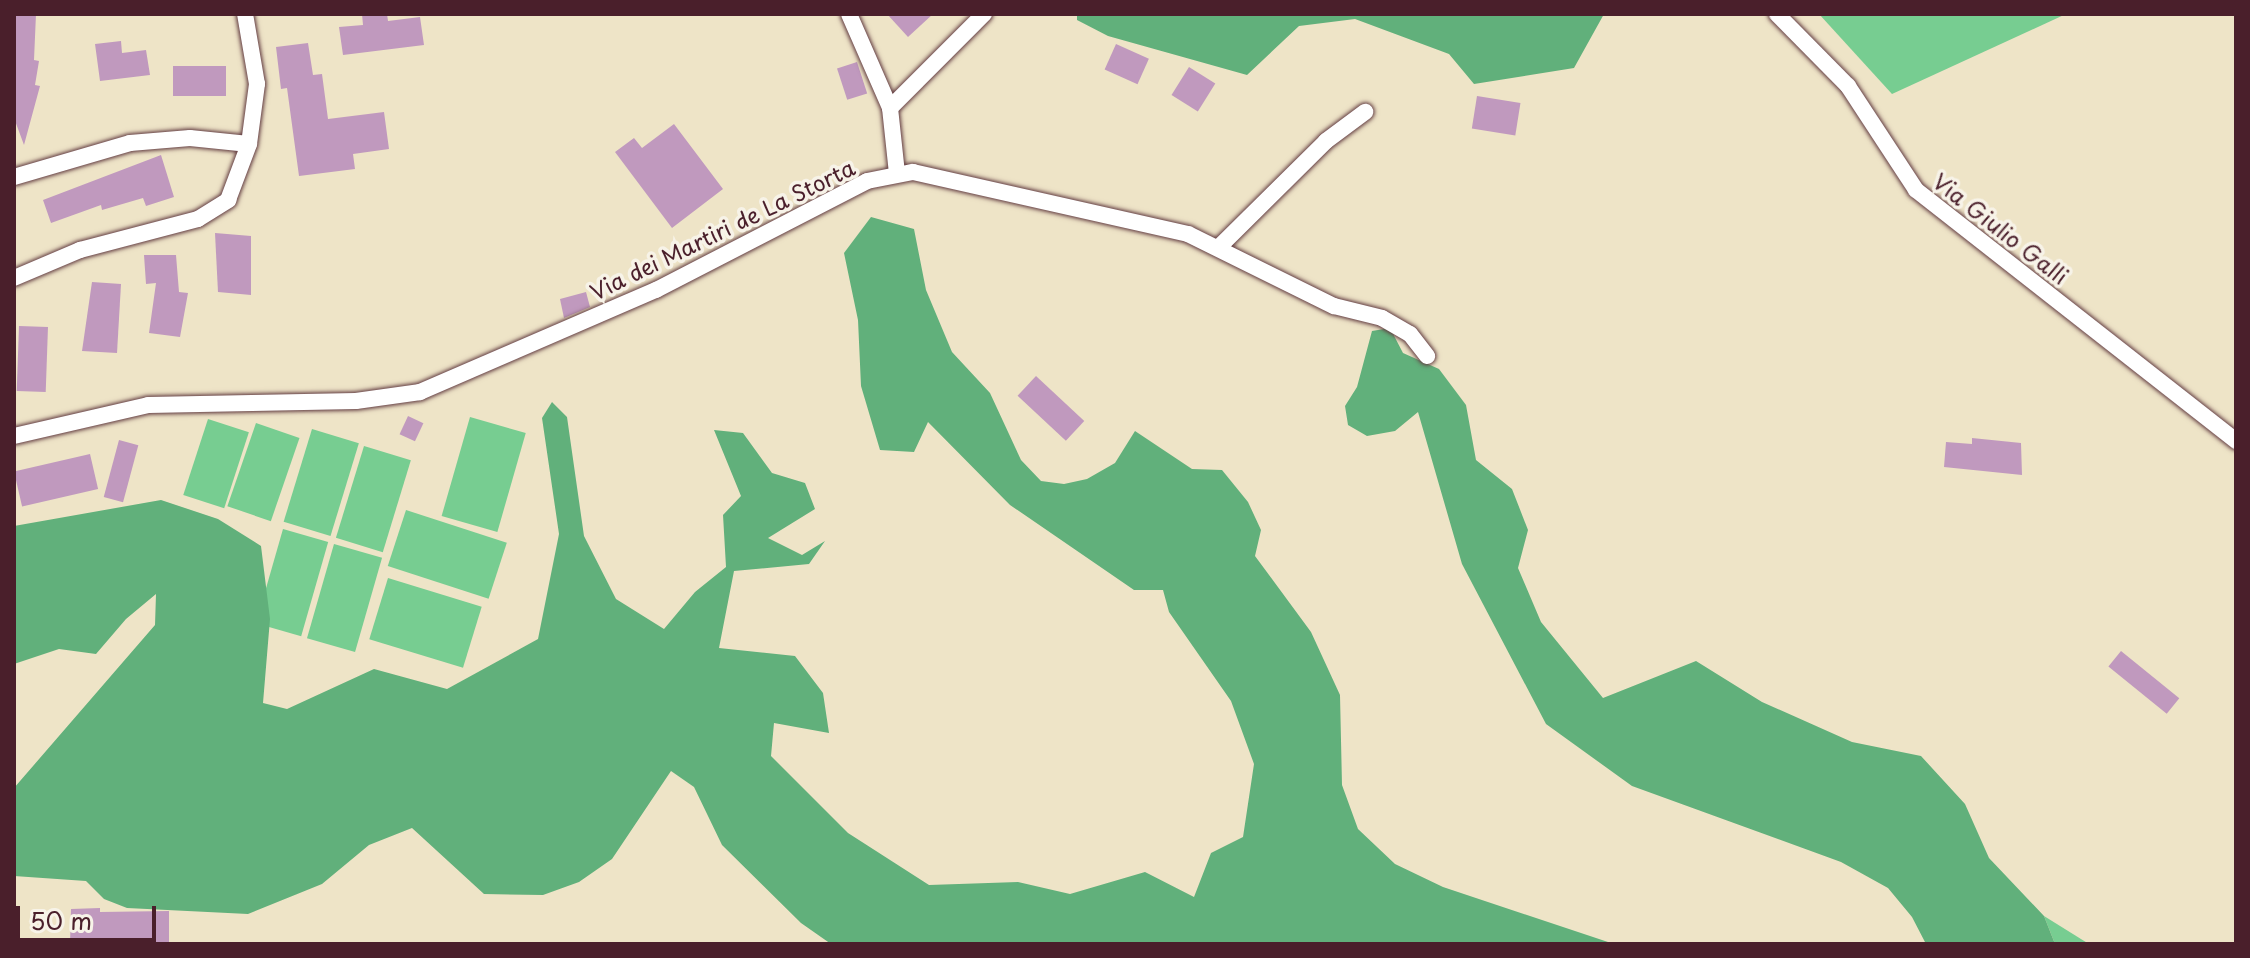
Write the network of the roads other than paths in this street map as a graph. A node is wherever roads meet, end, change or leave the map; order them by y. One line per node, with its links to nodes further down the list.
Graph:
1 (245, 14): 7 (street)
2 (849, 14): 5 (street)
3 (984, 14): 5 (street)
4 (1777, 14): 14 (street, Via Giulio Galli)
5 (890, 108): 8 (street)
6 (1365, 112): 10 (street)
7 (249, 144): 9 (street); 11 (street)
8 (897, 173): 10 (street, Via dei Martiri de La Storta); 13 (street, Via dei Martiri de La Storta)
9 (14, 177)
10 (1218, 248): 12 (street, Via dei Martiri de La Storta)
11 (14, 278)
12 (1427, 356)
13 (14, 436)
14 (2236, 441)

